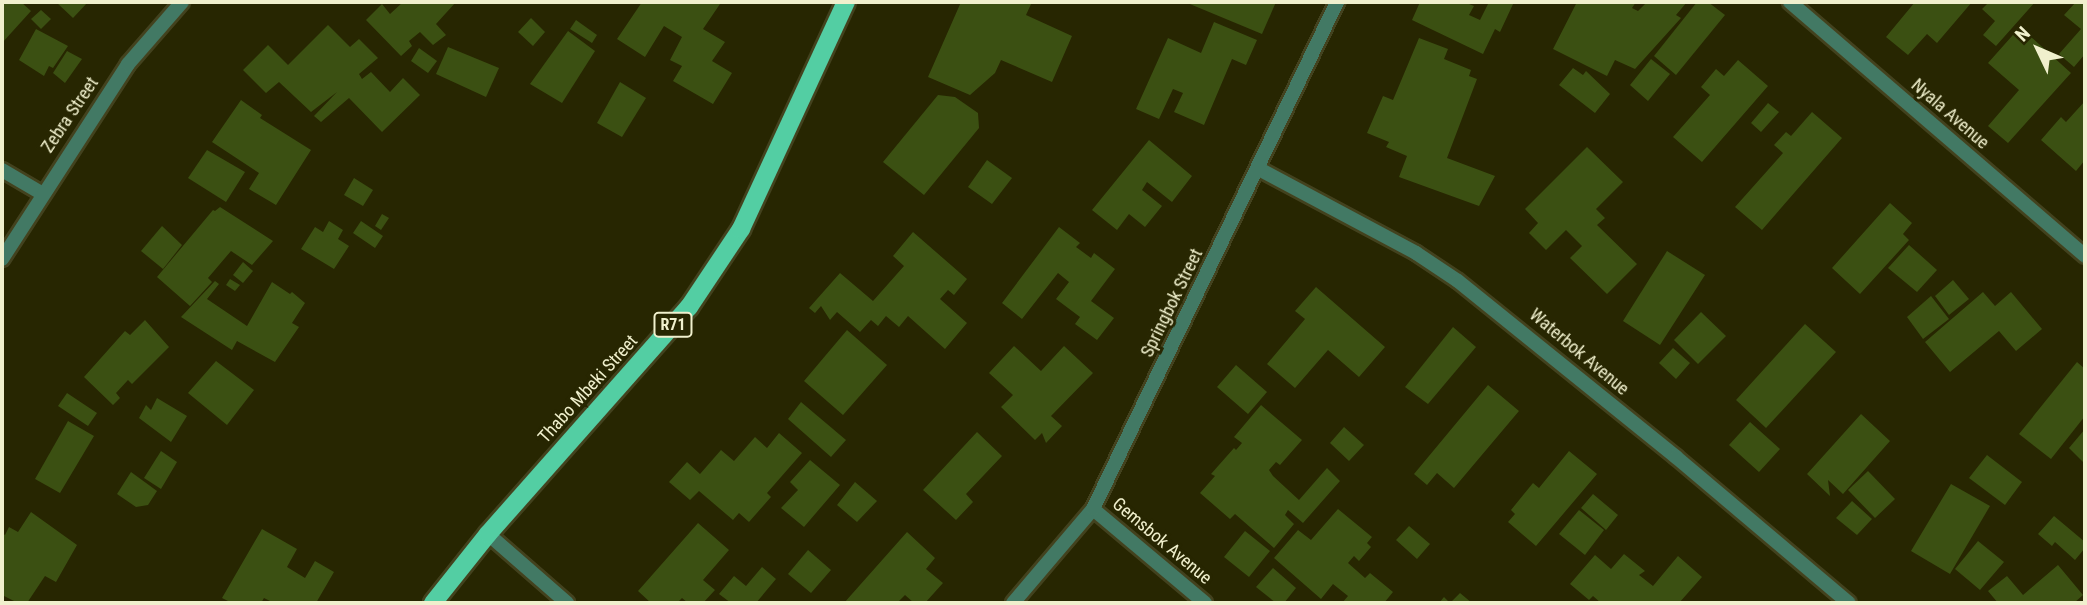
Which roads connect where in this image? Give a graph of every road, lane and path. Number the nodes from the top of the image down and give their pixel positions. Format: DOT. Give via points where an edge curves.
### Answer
graph roads {
  1 [pos="182,2"];
  2 [pos="846,2"];
  3 [pos="1337,2"];
  4 [pos="1790,2"];
  5 [pos="1259,169"];
  6 [pos="2,170"];
  7 [pos="41,193"];
  8 [pos="2085,256"];
  9 [pos="2,259"];
  10 [pos="1093,509"];
  11 [pos="488,534"];
  12 [pos="433,603"];
  13 [pos="567,603"];
  14 [pos="1013,603"];
  15 [pos="1205,603"];
  16 [pos="1849,603"];
  1 -- 7 [label="street, Zebra Street" via="128,64"];
  2 -- 11 [label="main road, Thabo Mbeki Street / R71" via="741,229 689,307"];
  3 -- 5 [label="street, Springbok Street"];
  4 -- 8 [label="street, Nyala Avenue"];
  5 -- 10 [label="street, Springbok Street"];
  5 -- 16 [label="street, Waterbok Avenue" via="1416,253 1458,281"];
  6 -- 7 [label="street"];
  7 -- 9 [label="street, Zebra Street"];
  10 -- 14 [label="street, Springbok Street"];
  10 -- 15 [label="street, Gemsbok Avenue"];
  11 -- 12 [label="main road, Thabo Mbeki Street / R71"];
  11 -- 13 [label="street"];
}
